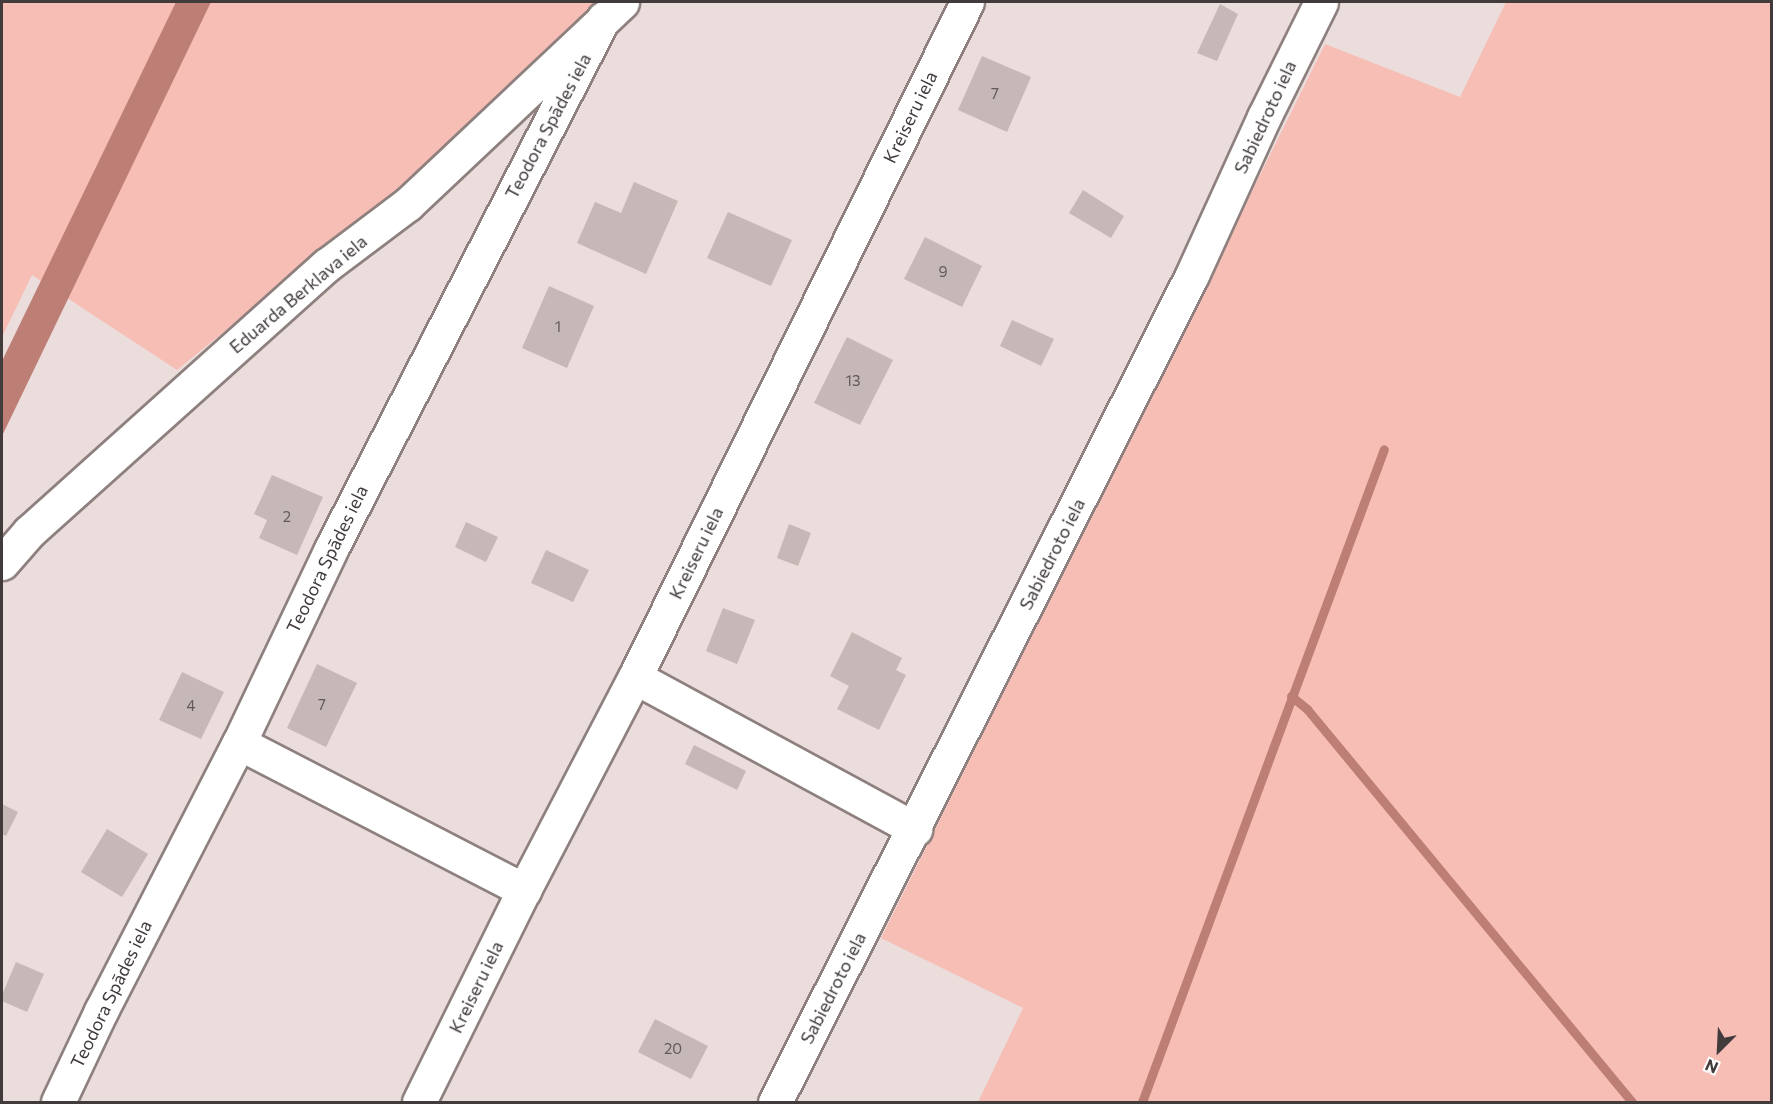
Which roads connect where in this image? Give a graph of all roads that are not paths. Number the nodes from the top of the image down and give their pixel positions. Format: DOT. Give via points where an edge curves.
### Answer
graph roads {
  1 [pos="967,2"];
  2 [pos="1321,2"];
  3 [pos="613,10"];
  4 [pos="2,563"];
  5 [pos="635,677"];
  6 [pos="239,743"];
  7 [pos="915,829"];
  8 [pos="524,890"];
  9 [pos="58,1102"];
  10 [pos="419,1102"];
  11 [pos="775,1102"];
  1 -- 5 [label="street, Kreiseru iela"];
  2 -- 7 [label="street, Sabiedroto iela" via="1192,275"];
  3 -- 4 [label="street, Eduarda Berklava iela" via="408,204 327,265 29,532"];
  3 -- 6 [label="street, Teodora Spādes iela" via="342,528"];
  5 -- 7 [label="street"];
  5 -- 8 [label="street, Kreiseru iela"];
  6 -- 8 [label="street"];
  6 -- 9 [label="street, Teodora Spādes iela"];
  7 -- 11 [label="street, Sabiedroto iela"];
  8 -- 10 [label="street, Kreiseru iela"];
}
